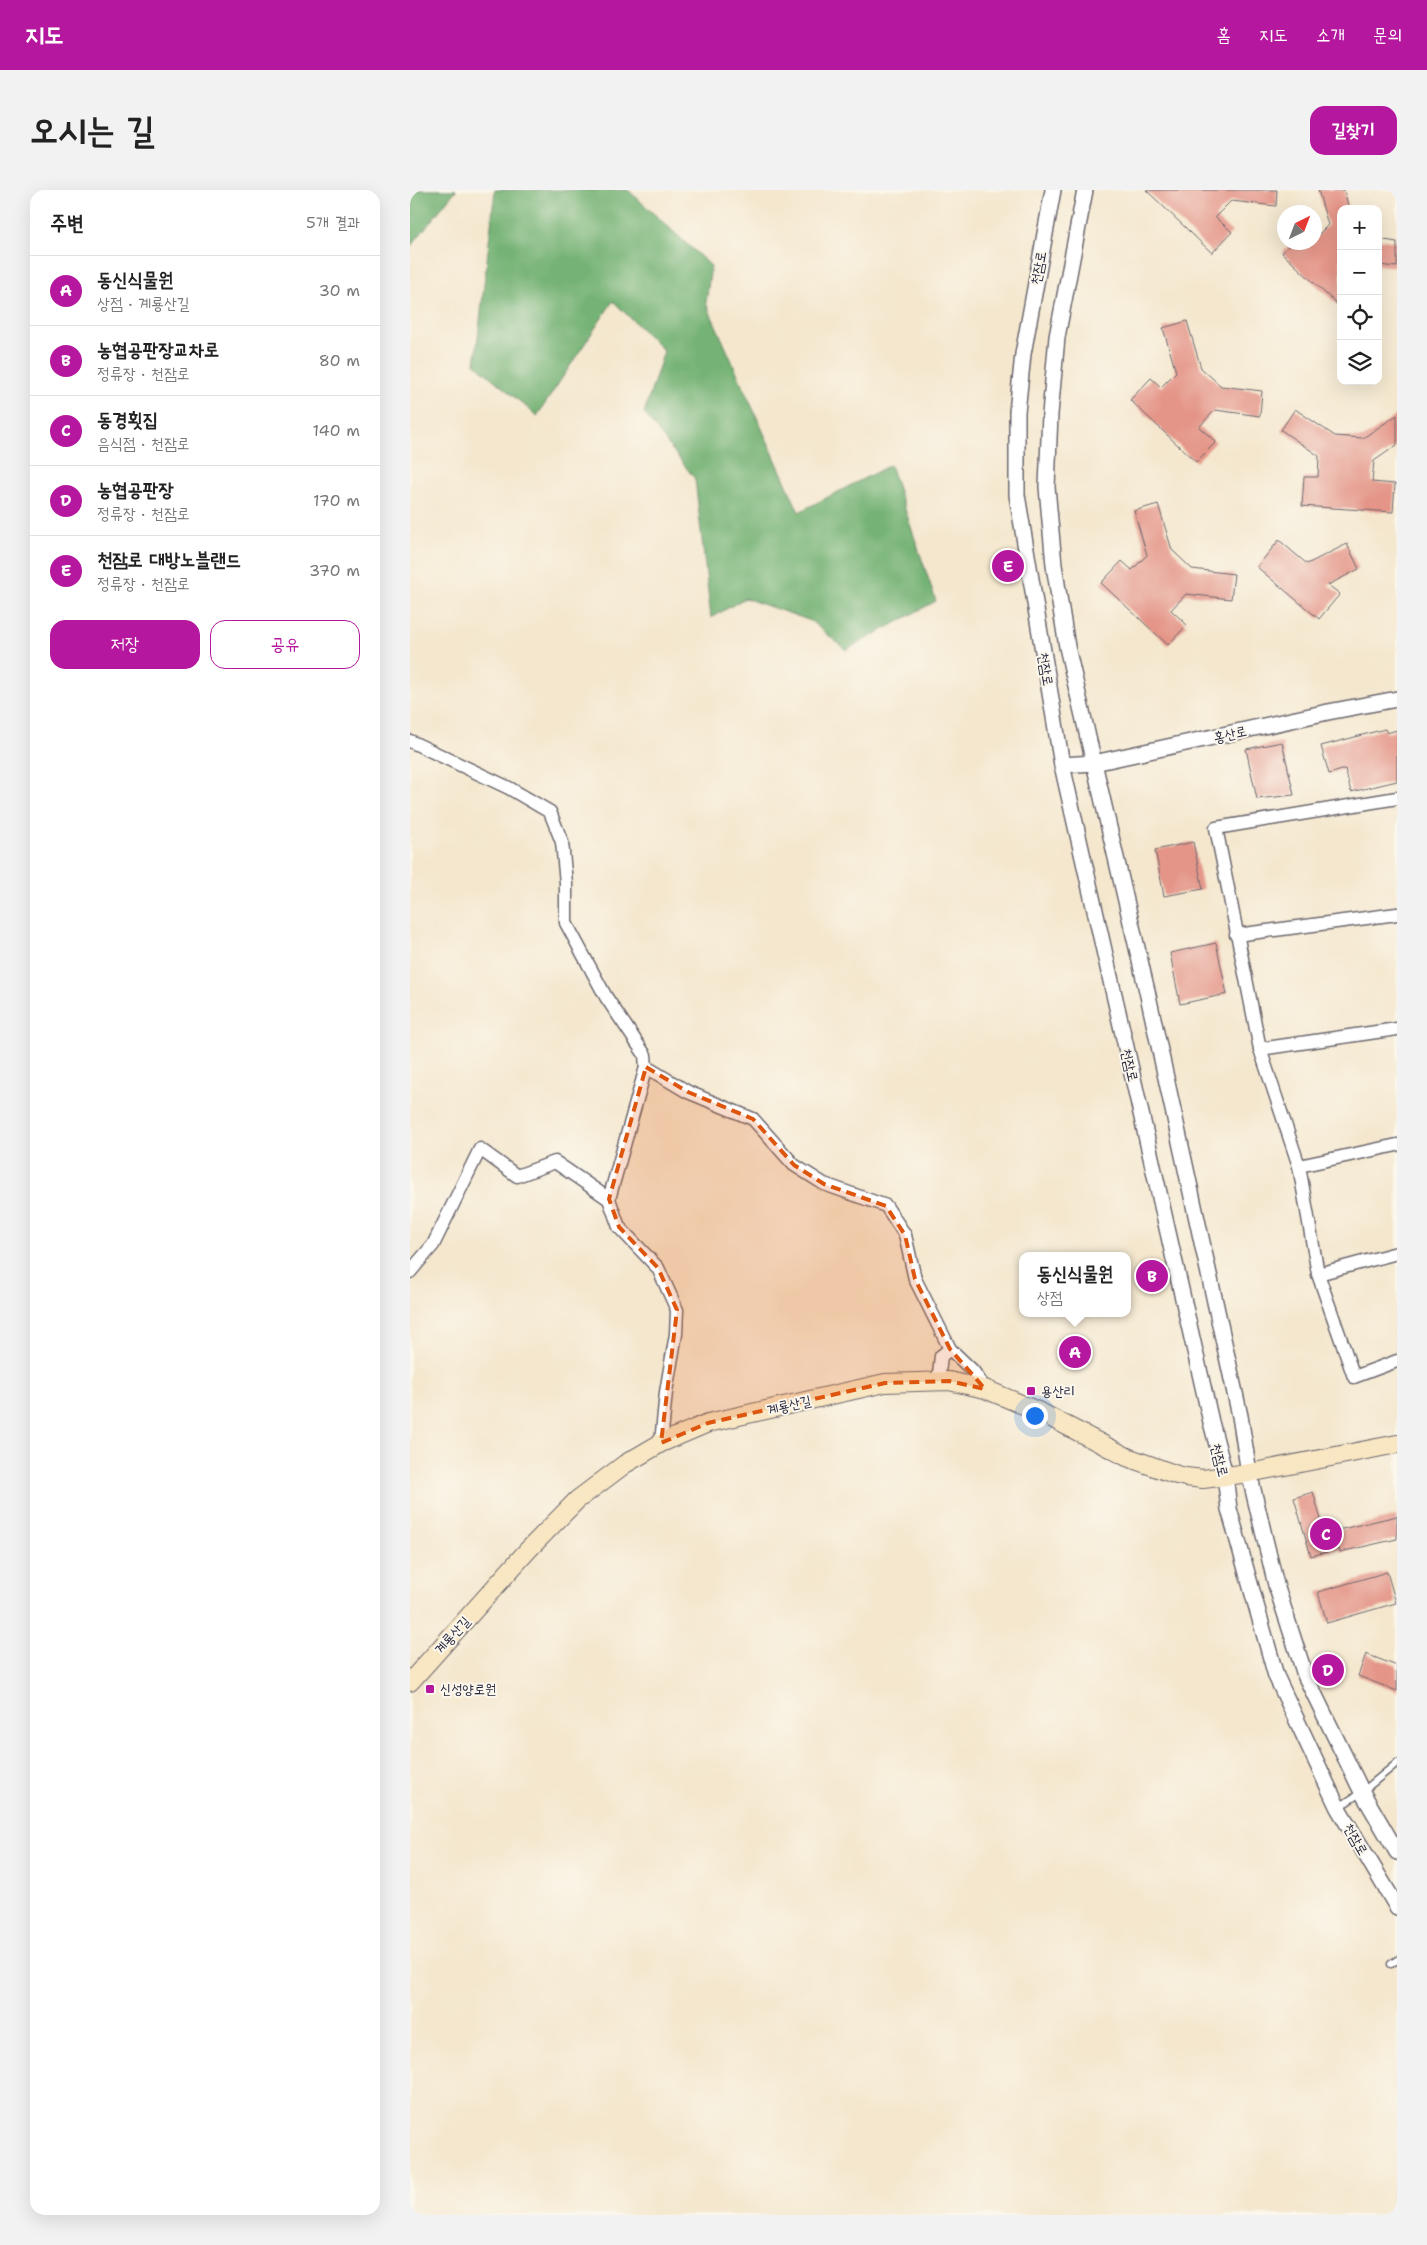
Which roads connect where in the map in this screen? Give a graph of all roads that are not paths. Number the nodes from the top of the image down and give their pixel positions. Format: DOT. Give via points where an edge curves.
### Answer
graph roads {
  1 [pos="1053,190"];
  2 [pos="1085,190"];
  3 [pos="1397,700"];
  4 [pos="410,741"];
  5 [pos="1094,763"];
  6 [pos="1062,766"];
  7 [pos="1397,798"];
  8 [pos="1397,914"];
  9 [pos="1236,935"];
  10 [pos="1397,1029"];
  11 [pos="1260,1049"];
  12 [pos="646,1066"];
  13 [pos="1397,1145"];
  14 [pos="1299,1166"];
  15 [pos="609,1199"];
  16 [pos="1397,1253"];
  17 [pos="410,1272"];
  18 [pos="1318,1274"];
  19 [pos="950,1348"];
  20 [pos="1397,1361"];
  21 [pos="938,1382"];
  22 [pos="985,1389"];
  23 [pos="661,1443"];
  24 [pos="1397,1444"];
  25 [pos="1249,1473"];
  26 [pos="1225,1475"];
  27 [pos="410,1682"];
  28 [pos="1397,1762"];
  29 [pos="1362,1792"];
  30 [pos="1338,1808"];
  31 [pos="1397,1851"];
  32 [pos="1397,1907"];
  1 -- 6 [label="street, 천잠로" via="1023,354 1017,412 1018,495"];
  2 -- 5 [label="street, 천잠로" via="1057,337 1047,487 1054,565 1067,647"];
  3 -- 5 [label="street, 홍산로"];
  4 -- 12 [label="street" via="509,788 550,812 562,842 566,923 606,997 645,1055"];
  5 -- 6 [label="street, 홍산로"];
  5 -- 25 [label="street, 천잠로" via="1220,1323"];
  6 -- 26 [label="street, 천잠로"];
  7 -- 9 [label="street" via="1216,828"];
  8 -- 9 [label="street"];
  9 -- 11 [label="street"];
  10 -- 11 [label="street"];
  11 -- 14 [label="street"];
  12 -- 15 [label="street"];
  12 -- 19 [label="street" via="688,1092 753,1119 794,1165 824,1184 886,1206 905,1235 915,1279"];
  13 -- 14 [label="street"];
  14 -- 18 [label="street"];
  15 -- 17 [label="street" via="555,1162 516,1176 480,1149 433,1245"];
  15 -- 23 [label="street" via="618,1227 658,1268 677,1310"];
  16 -- 18 [label="street"];
  18 -- 20 [label="street" via="1354,1377"];
  19 -- 21 [label="street" via="941,1356"];
  19 -- 22 [label="street" via="973,1371"];
  21 -- 22 [label="main road, 계룡산길" via="949,1381"];
  21 -- 23 [label="main road, 계룡산길" via="885,1383 708,1423"];
  22 -- 26 [label="main road, 계룡산길" via="1040,1412 1127,1457 1177,1475 1203,1479"];
  23 -- 27 [label="main road, 계룡산길" via="625,1464 577,1500"];
  24 -- 25 [label="main road, 천잠로"];
  25 -- 26 [label="main road, 계룡산길"];
  25 -- 29 [label="street, 천잠로" via="1276,1585 1306,1675"];
  26 -- 30 [label="street, 천잠로" via="1229,1509 1276,1676"];
  28 -- 29 [label="lane"];
  29 -- 30 [label="lane"];
  29 -- 31 [label="street, 천잠로"];
  30 -- 32 [label="street, 천잠로"];
}
